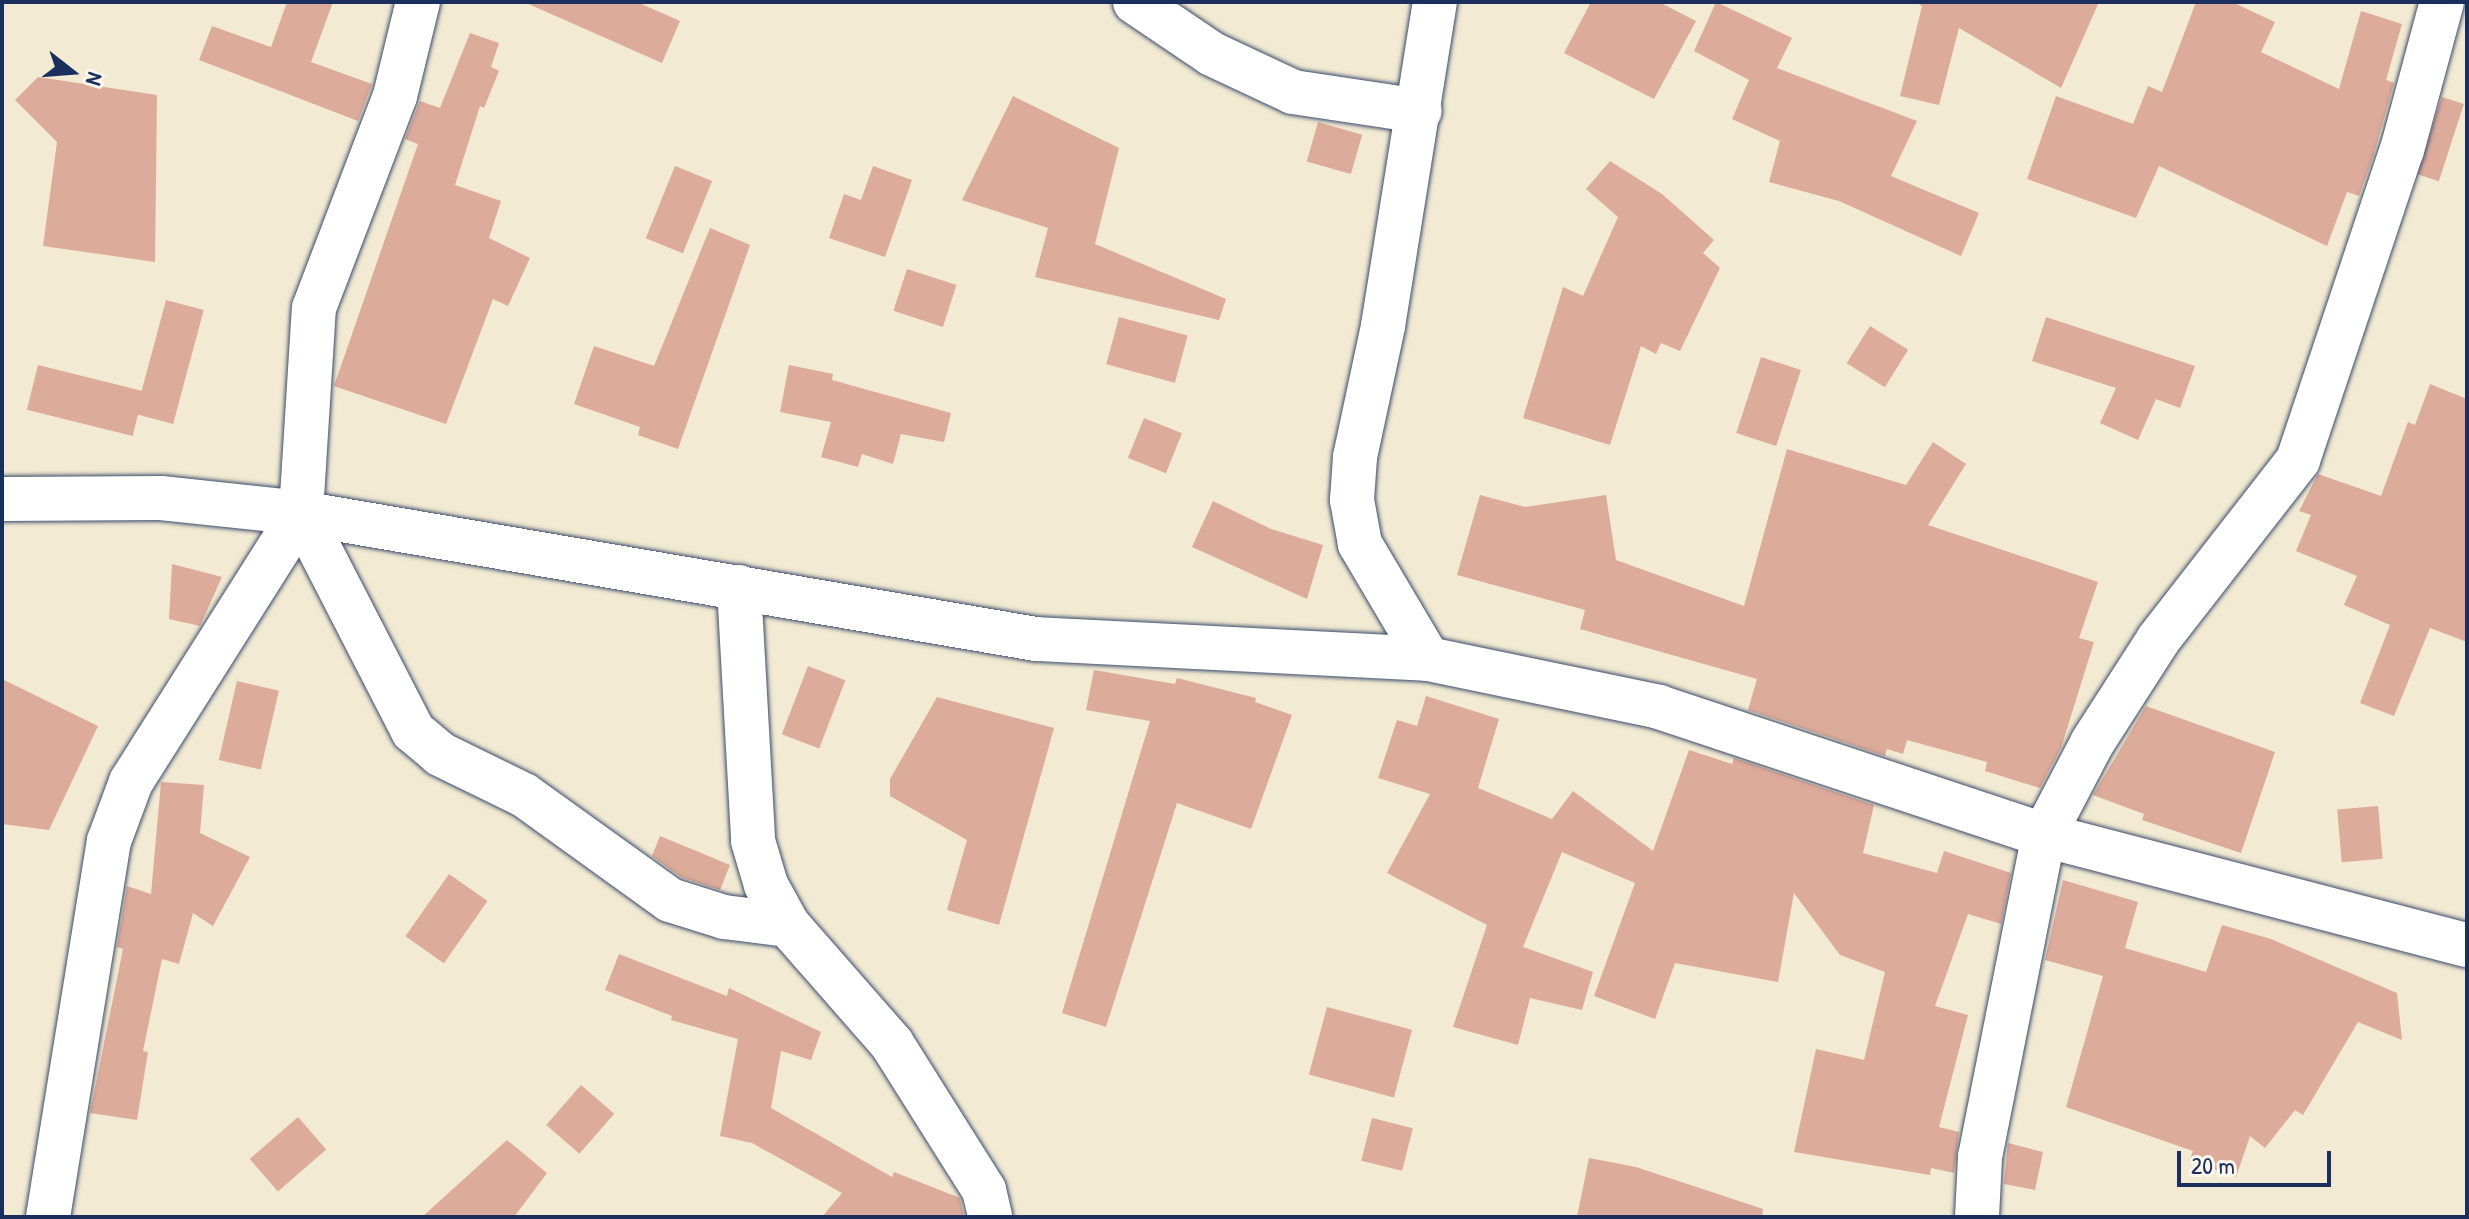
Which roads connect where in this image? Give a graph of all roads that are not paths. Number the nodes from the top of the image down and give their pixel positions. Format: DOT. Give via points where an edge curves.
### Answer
graph roads {
  1 [pos="418,2"];
  2 [pos="1135,2"];
  3 [pos="1435,2"];
  4 [pos="2442,2"];
  5 [pos="1420,111"];
  6 [pos="2,499"];
  7 [pos="301,513"];
  8 [pos="739,587"];
  9 [pos="1428,659"];
  10 [pos="2044,835"];
  11 [pos="788,925"];
  12 [pos="2467,945"];
  13 [pos="48,1217"];
  14 [pos="990,1217"];
  15 [pos="1977,1217"];
  1 -- 7 [label="street" via="395,96 314,308"];
  2 -- 5 [label="street" via="1212,54 1293,92"];
  3 -- 5 [label="street"];
  4 -- 10 [label="street" via="2402,150 2298,460 2158,640 2092,743"];
  5 -- 9 [label="street" via="1355,457 1352,500 1360,544"];
  6 -- 7 [label="street" via="161,498"];
  7 -- 8 [label="street"];
  7 -- 11 [label="street" via="413,731 440,754 524,795 670,900 724,917"];
  7 -- 13 [label="street" via="131,782 109,841"];
  8 -- 9 [label="street" via="1036,639"];
  8 -- 11 [label="street" via="753,841 766,885"];
  9 -- 10 [label="street" via="1659,707"];
  10 -- 12 [label="street"];
  10 -- 15 [label="street" via="1980,1157"];
  11 -- 14 [label="street" via="892,1044 984,1190"];
}
